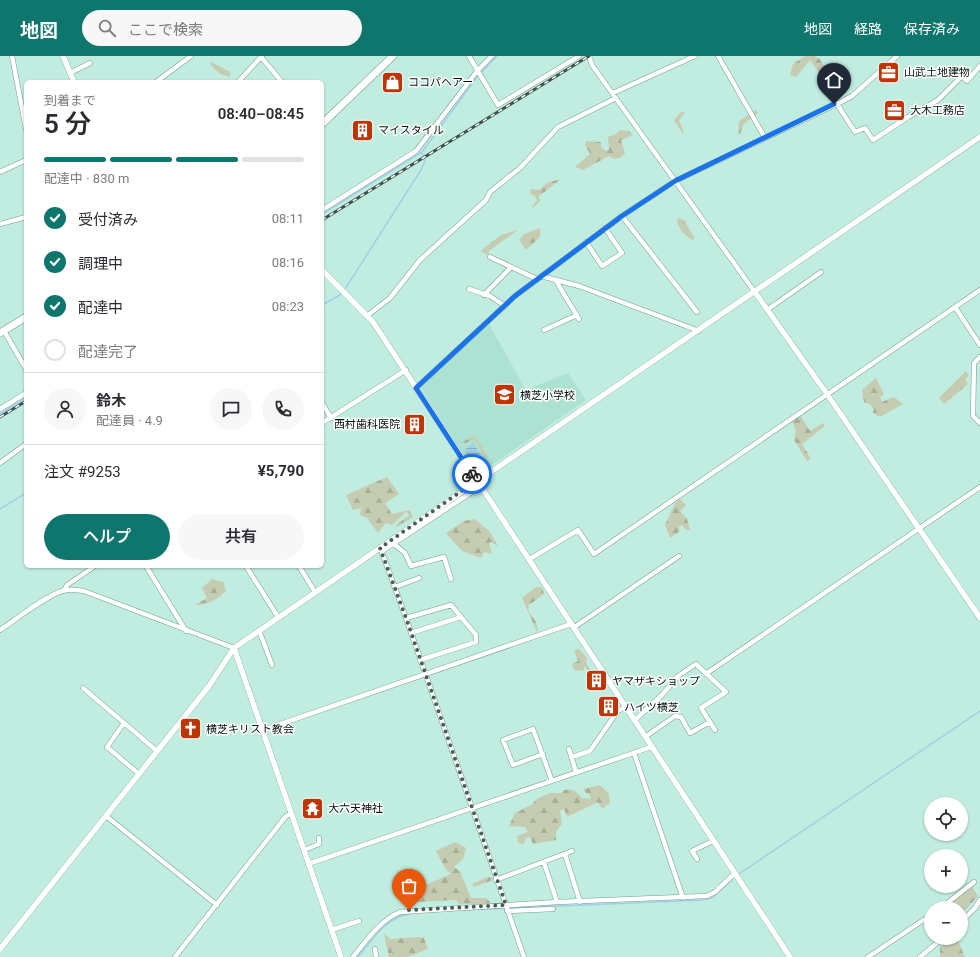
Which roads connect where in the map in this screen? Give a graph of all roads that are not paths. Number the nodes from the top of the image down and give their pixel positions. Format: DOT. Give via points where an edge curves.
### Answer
graph roads {
  1 [pos="12,56"];
  2 [pos="63,56"];
  3 [pos="191,56"];
  4 [pos="393,56"];
  5 [pos="469,56"];
  6 [pos="492,56"];
  7 [pos="579,56"];
  8 [pos="588,56"];
  9 [pos="695,56"];
  10 [pos="718,56"];
  11 [pos="897,56"];
  12 [pos="259,57"];
  13 [pos="90,63"];
  14 [pos="980,66"];
  15 [pos="478,71"];
  16 [pos="70,73"];
  17 [pos="73,80"];
  18 [pos="159,80"];
  19 [pos="240,80"];
  20 [pos="280,80"];
  21 [pos="613,93"];
  22 [pos="616,98"];
  23 [pos="837,104"];
  24 [pos="24,119"];
  25 [pos="324,122"];
  26 [pos="980,137"];
  27 [pos="765,138"];
  28 [pos="24,161"];
  29 [pos="0,172"];
  30 [pos="675,181"];
  31 [pos="324,209"];
  32 [pos="622,216"];
  33 [pos="24,218"];
  34 [pos="0,224"];
  35 [pos="605,228"];
  36 [pos="586,242"];
  37 [pos="490,257"];
  38 [pos="511,267"];
  39 [pos="324,272"];
  40 [pos="821,272"];
  41 [pos="539,277"];
  42 [pos="556,280"];
  43 [pos="469,289"];
  44 [pos="980,290"];
  45 [pos="754,291"];
  46 [pos="484,295"];
  47 [pos="505,306"];
  48 [pos="955,307"];
  49 [pos="767,310"];
  50 [pos="697,312"];
  51 [pos="368,315"];
  52 [pos="24,318"];
  53 [pos="544,330"];
  54 [pos="699,331"];
  55 [pos="2,332"];
  56 [pos="980,345"];
  57 [pos="980,356"];
  58 [pos="24,366"];
  59 [pos="406,370"];
  60 [pos="416,388"];
  61 [pos="24,394"];
  62 [pos="827,394"];
  63 [pos="324,406"];
  64 [pos="0,409"];
  65 [pos="331,418"];
  66 [pos="324,422"];
  67 [pos="980,423"];
  68 [pos="24,445"];
  69 [pos="0,463"];
  70 [pos="476,481"];
  71 [pos="980,487"];
  72 [pos="472,492"];
  73 [pos="919,529"];
  74 [pos="394,544"];
  75 [pos="381,549"];
  76 [pos="679,556"];
  77 [pos="528,560"];
  78 [pos="92,568"];
  79 [pos="147,568"];
  80 [pos="247,568"];
  81 [pos="300,568"];
  82 [pos="419,578"];
  83 [pos="451,579"];
  84 [pos="395,587"];
  85 [pos="64,590"];
  86 [pos="315,592"];
  87 [pos="278,617"];
  88 [pos="461,617"];
  89 [pos="406,618"];
  90 [pos="980,618"];
  91 [pos="572,626"];
  92 [pos="0,630"];
  93 [pos="259,630"];
  94 [pos="186,631"];
  95 [pos="411,633"];
  96 [pos="234,648"];
  97 [pos="420,660"];
  98 [pos="272,665"];
  99 [pos="425,673"];
  100 [pos="707,673"];
  101 [pos="83,688"];
  102 [pos="626,706"];
  103 [pos="635,720"];
  104 [pos="710,722"];
  105 [pos="124,723"];
  106 [pos="263,730"];
  107 [pos="715,730"];
  108 [pos="645,737"];
  109 [pos="651,747"];
  110 [pos="569,749"];
  111 [pos="157,751"];
  112 [pos="634,753"];
  113 [pos="542,754"];
  114 [pos="572,757"];
  115 [pos="576,772"];
  116 [pos="139,774"];
  117 [pos="552,781"];
  118 [pos="472,809"];
  119 [pos="291,814"];
  120 [pos="106,816"];
  121 [pos="319,838"];
  122 [pos="713,841"];
  123 [pos="304,850"];
  124 [pos="572,851"];
  125 [pos="565,854"];
  126 [pos="697,859"];
  127 [pos="544,863"];
  128 [pos="308,864"];
  129 [pos="735,873"];
  130 [pos="496,880"];
  131 [pos="974,882"];
  132 [pos="683,898"];
  133 [pos="980,900"];
  134 [pos="950,901"];
  135 [pos="557,902"];
  136 [pos="580,902"];
  137 [pos="217,905"];
  138 [pos="506,905"];
  139 [pos="553,909"];
  140 [pos="507,911"];
  141 [pos="968,915"];
  142 [pos="924,920"];
  143 [pos="359,921"];
  144 [pos="331,930"];
  145 [pos="935,945"];
  146 [pos="0,949"];
  147 [pos="375,949"];
  148 [pos="175,957"];
  149 [pos="341,957"];
  150 [pos="353,957"];
  151 [pos="376,957"];
  152 [pos="524,957"];
  153 [pos="790,957"];
  154 [pos="868,957"];
  155 [pos="920,957"];
  1 -- 24 [label="street"];
  2 -- 16 [label="street"];
  3 -- 18 [label="street"];
  4 -- 25 [label="highway"];
  5 -- 15 [label="street"];
  6 -- 15 [label="street"];
  7 -- 15 [label="street" via="498,106"];
  8 -- 21 [label="street"];
  9 -- 21 [label="street"];
  10 -- 27 [label="street"];
  11 -- 23 [label="street" via="852,96"];
  12 -- 19 [label="street"];
  12 -- 20 [label="street"];
  13 -- 16 [label="street"];
  14 -- 23 [label="street" via="967,81 962,76 938,100 874,140 865,128 855,132"];
  15 -- 31 [label="street" via="416,151"];
  16 -- 17 [label="street"];
  21 -- 22 [label="street"];
  22 -- 30 [label="street"];
  22 -- 51 [label="street" via="558,128 520,168 490,192 486,200 420,260 390,298"];
  23 -- 27 [label="street"];
  26 -- 45 [label="street"];
  27 -- 30 [label="street"];
  28 -- 29 [label="street"];
  30 -- 32 [label="street"];
  30 -- 45 [label="street"];
  32 -- 35 [label="street"];
  32 -- 50 [label="street"];
  33 -- 34 [label="street"];
  35 -- 36 [label="street"];
  35 -- 36 [label="street" via="622,252 602,266"];
  36 -- 41 [label="street"];
  37 -- 38 [label="street"];
  38 -- 41 [label="street"];
  38 -- 46 [label="street"];
  39 -- 51 [label="street"];
  40 -- 49 [label="street"];
  41 -- 42 [label="street"];
  41 -- 47 [label="street"];
  42 -- 53 [label="street" via="578,317"];
  42 -- 54 [label="street" via="579,286"];
  43 -- 46 [label="street"];
  44 -- 48 [label="street"];
  45 -- 49 [label="street"];
  45 -- 54 [label="street"];
  46 -- 47 [label="street"];
  47 -- 60 [label="street"];
  48 -- 56 [label="street"];
  48 -- 62 [label="street"];
  49 -- 62 [label="street"];
  51 -- 59 [label="street"];
  52 -- 55 [label="highway"];
  54 -- 70 [label="street"];
  55 -- 58 [label="street"];
  57 -- 67 [label="street" via="974,363 973,416"];
  59 -- 60 [label="street"];
  59 -- 65 [label="street"];
  60 -- 70 [label="street"];
  61 -- 64 [label="street"];
  62 -- 73 [label="street"];
  62 -- 77 [label="street" via="594,554 578,530"];
  63 -- 65 [label="street"];
  65 -- 66 [label="street"];
  68 -- 69 [label="street"];
  70 -- 75 [label="street"];
  70 -- 77 [label="street"];
  71 -- 73 [label="street"];
  72 -- 74 [label="street"];
  73 -- 90 [label="street"];
  73 -- 100 [label="street"];
  74 -- 75 [label="street"];
  74 -- 83 [label="street" via="405,553 411,566 444,557"];
  75 -- 84 [label="street"];
  75 -- 86 [label="street"];
  76 -- 91 [label="street"];
  77 -- 91 [label="street"];
  78 -- 85 [label="street" via="67,585"];
  79 -- 94 [label="street"];
  80 -- 87 [label="street"];
  81 -- 86 [label="street"];
  82 -- 84 [label="street"];
  84 -- 89 [label="street"];
  85 -- 92 [label="street" via="49,597"];
  85 -- 94 [label="street" via="84,591"];
  86 -- 87 [label="street"];
  87 -- 93 [label="street"];
  88 -- 89 [label="street" via="451,605"];
  88 -- 95 [label="street"];
  88 -- 97 [label="street" via="476,635 476,642"];
  89 -- 95 [label="street"];
  91 -- 99 [label="street"];
  91 -- 102 [label="street"];
  93 -- 96 [label="street"];
  93 -- 98 [label="street"];
  94 -- 96 [label="street"];
  95 -- 97 [label="street"];
  96 -- 106 [label="street"];
  96 -- 111 [label="street" via="209,686"];
  97 -- 99 [label="street"];
  99 -- 106 [label="street"];
  99 -- 118 [label="street"];
  100 -- 103 [label="street" via="696,664 678,676"];
  100 -- 104 [label="street" via="726,692 701,708"];
  101 -- 105 [label="street"];
  102 -- 103 [label="street"];
  102 -- 114 [label="street" via="617,712 590,751"];
  103 -- 108 [label="street"];
  104 -- 107 [label="street"];
  104 -- 108 [label="street" via="690,733 680,717 675,716"];
  105 -- 111 [label="street"];
  105 -- 116 [label="street" via="107,747"];
  106 -- 119 [label="street"];
  108 -- 109 [label="street"];
  109 -- 112 [label="street"];
  109 -- 122 [label="street"];
  110 -- 114 [label="street"];
  111 -- 116 [label="street"];
  112 -- 115 [label="street"];
  112 -- 132 [label="street"];
  113 -- 113 [label="street" via="533,729 503,740 513,765"];
  113 -- 117 [label="street"];
  114 -- 115 [label="street"];
  115 -- 117 [label="street"];
  116 -- 120 [label="street"];
  117 -- 118 [label="street"];
  118 -- 128 [label="street"];
  118 -- 130 [label="street"];
  119 -- 123 [label="street"];
  119 -- 137 [label="street" via="286,816"];
  120 -- 137 [label="street"];
  120 -- 146 [label="street"];
  121 -- 123 [label="street" via="319,844"];
  122 -- 126 [label="street" via="692,851"];
  122 -- 129 [label="street"];
  123 -- 128 [label="street"];
  124 -- 125 [label="street"];
  125 -- 127 [label="street"];
  125 -- 136 [label="street"];
  127 -- 130 [label="street"];
  127 -- 135 [label="street"];
  128 -- 144 [label="street"];
  129 -- 132 [label="street" via="711,895"];
  129 -- 153 [label="street"];
  130 -- 138 [label="street"];
  131 -- 134 [label="street"];
  132 -- 136 [label="street"];
  133 -- 141 [label="street"];
  135 -- 136 [label="street"];
  135 -- 138 [label="street"];
  137 -- 148 [label="street"];
  138 -- 140 [label="street"];
  138 -- 150 [label="street" via="400,912 378,926"];
  139 -- 140 [label="street"];
  140 -- 152 [label="street"];
  142 -- 154 [label="street"];
  143 -- 144 [label="street"];
  144 -- 149 [label="street"];
  145 -- 155 [label="street"];
  147 -- 151 [label="street"];
}
